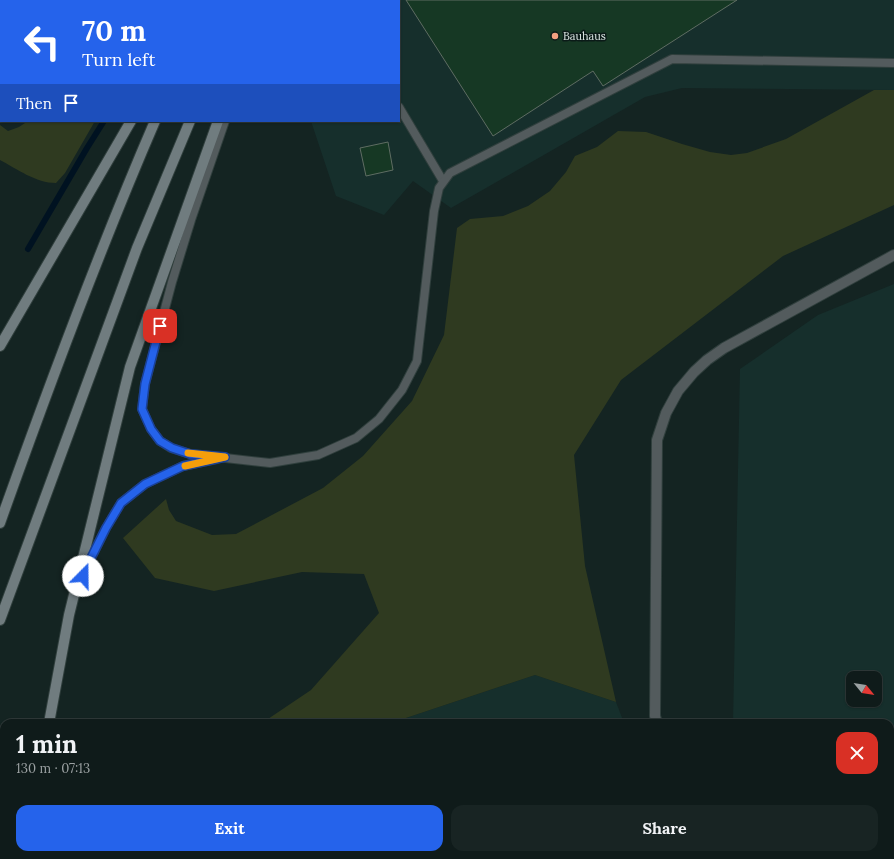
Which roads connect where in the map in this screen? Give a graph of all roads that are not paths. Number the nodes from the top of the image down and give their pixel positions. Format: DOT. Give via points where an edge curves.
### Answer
graph roads {
  1 [pos="894,63"];
  2 [pos="400,109"];
  3 [pos="130,122"];
  4 [pos="155,122"];
  5 [pos="190,122"];
  6 [pos="218,122"];
  7 [pos="225,122"];
  8 [pos="444,181"];
  9 [pos="894,255"];
  10 [pos="0,346"];
  11 [pos="225,457"];
  12 [pos="0,523"];
  13 [pos="69,615"];
  14 [pos="0,620"];
  15 [pos="50,719"];
  16 [pos="656,719"];
  1 -- 8 [label="lane" via="672,59 450,173"];
  2 -- 8 [label="lane"];
  3 -- 10 [label="main road"];
  4 -- 12 [label="main road" via="50,385"];
  5 -- 14 [label="main road" via="137,248"];
  6 -- 13 [label="main road" via="130,367"];
  7 -- 11 [label="lane" via="172,282 145,384 142,409 160,441 172,448 190,454"];
  8 -- 11 [label="lane" via="438,188 434,211 417,361 393,402 379,419 356,438 318,455 270,463"];
  9 -- 16 [label="street" via="724,348 694,372 678,391 666,413 657,440"];
  11 -- 13 [label="lane" via="183,466 145,484 121,503 88,564"];
  13 -- 15 [label="main road"];
}
